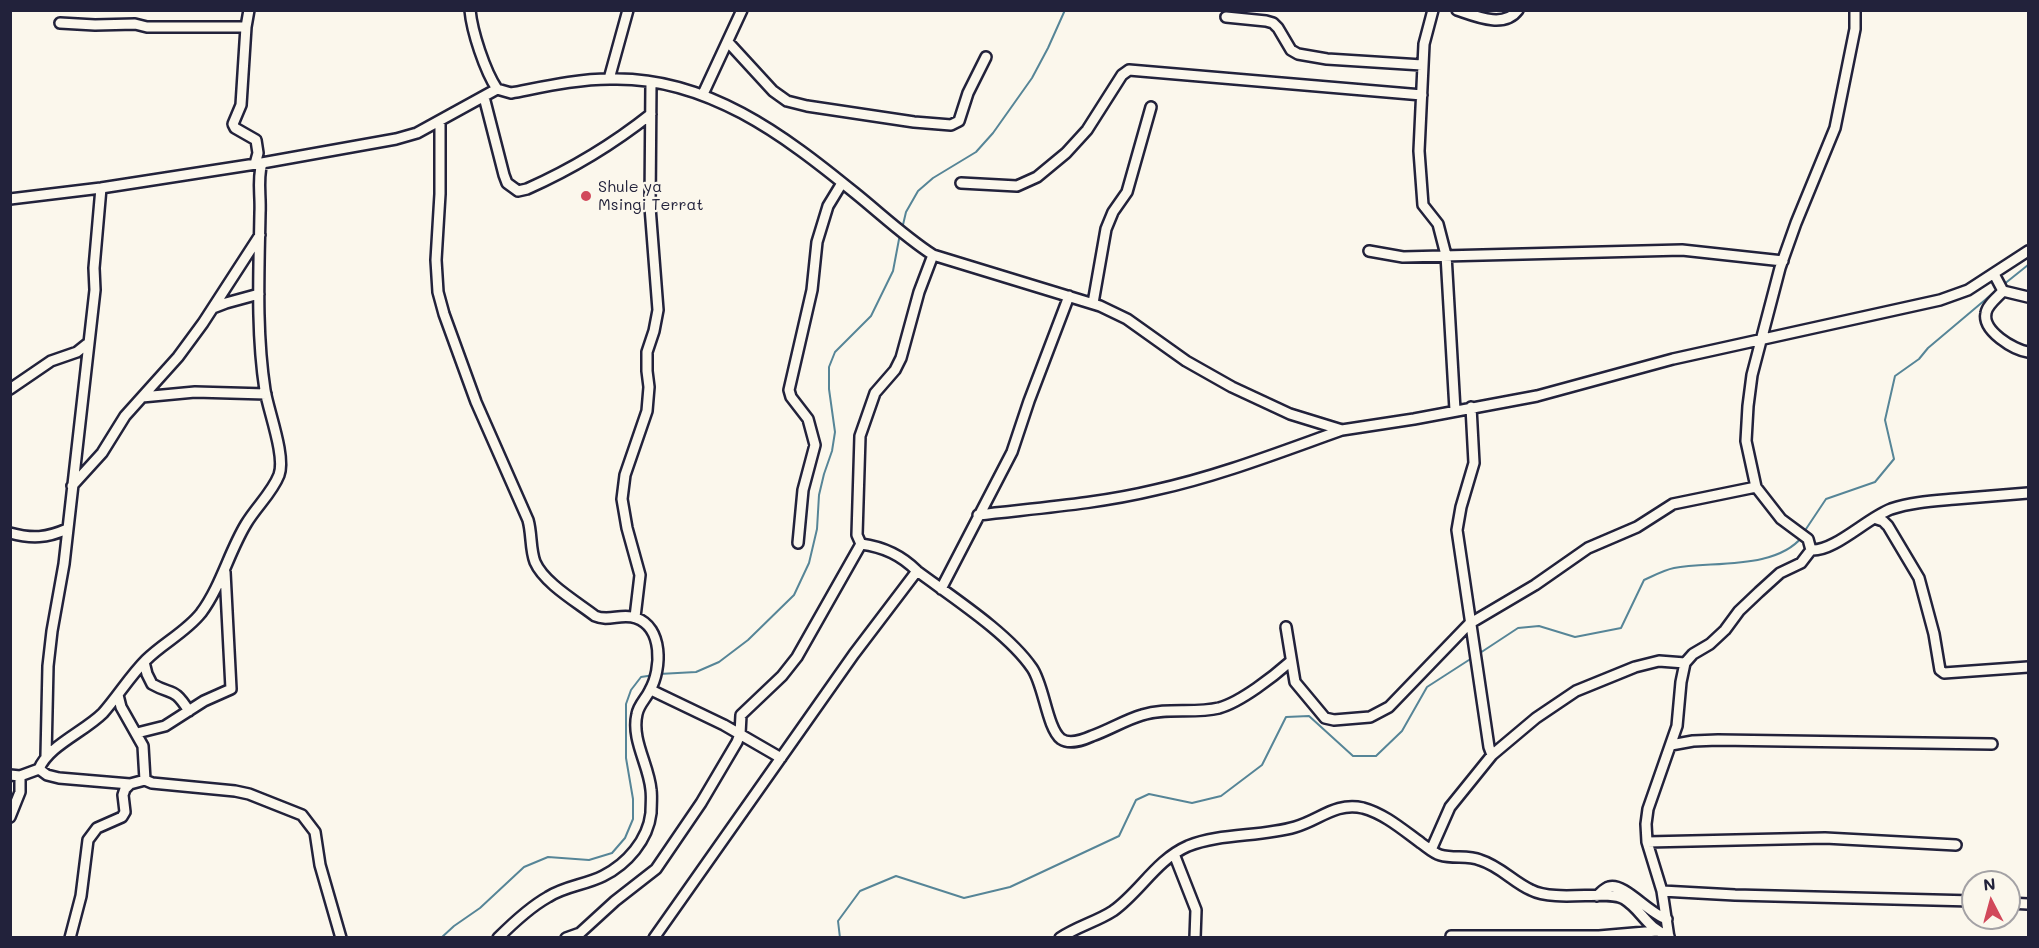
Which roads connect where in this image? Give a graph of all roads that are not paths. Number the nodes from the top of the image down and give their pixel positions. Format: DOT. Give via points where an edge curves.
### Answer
graph roads {
  1 [pos="249,10"];
  2 [pos="470,10"];
  3 [pos="628,10"];
  4 [pos="742,10"];
  5 [pos="1433,10"];
  6 [pos="1457,10"];
  7 [pos="1518,10"];
  8 [pos="1855,10"];
  9 [pos="1226,17"];
  10 [pos="60,23"];
  11 [pos="246,27"];
  12 [pos="728,42"];
  13 [pos="986,57"];
  14 [pos="1422,65"];
  15 [pos="609,79"];
  16 [pos="651,82"];
  17 [pos="497,89"];
  18 [pos="703,94"];
  19 [pos="1422,95"];
  20 [pos="484,97"];
  21 [pos="1151,107"];
  22 [pos="651,114"];
  23 [pos="440,121"];
  24 [pos="258,147"];
  25 [pos="273,162"];
  26 [pos="258,163"];
  27 [pos="843,183"];
  28 [pos="961,183"];
  29 [pos="101,188"];
  30 [pos="10,199"];
  31 [pos="260,235"];
  32 [pos="1369,251"];
  33 [pos="2028,251"];
  34 [pos="933,255"];
  35 [pos="1446,255"];
  36 [pos="1783,261"];
  37 [pos="1994,274"];
  38 [pos="2003,291"];
  39 [pos="260,294"];
  40 [pos="1069,296"];
  41 [pos="2028,297"];
  42 [pos="1093,303"];
  43 [pos="213,308"];
  44 [pos="1761,340"];
  45 [pos="87,344"];
  46 [pos="2028,352"];
  47 [pos="10,389"];
  48 [pos="266,394"];
  49 [pos="142,396"];
  50 [pos="1472,407"];
  51 [pos="1455,410"];
  52 [pos="1317,422"];
  53 [pos="1342,430"];
  54 [pos="1306,443"];
  55 [pos="72,486"];
  56 [pos="1756,487"];
  57 [pos="2028,493"];
  58 [pos="978,515"];
  59 [pos="1874,518"];
  60 [pos="68,530"];
  61 [pos="10,533"];
  62 [pos="798,543"];
  63 [pos="861,544"];
  64 [pos="1811,550"];
  65 [pos="225,568"];
  66 [pos="917,572"];
  67 [pos="941,589"];
  68 [pos="635,617"];
  69 [pos="1469,624"];
  70 [pos="1286,627"];
  71 [pos="1291,661"];
  72 [pos="144,662"];
  73 [pos="1685,663"];
  74 [pos="2028,667"];
  75 [pos="651,690"];
  76 [pos="118,695"];
  77 [pos="189,711"];
  78 [pos="137,733"];
  79 [pos="740,734"];
  80 [pos="1992,744"];
  81 [pos="1671,745"];
  82 [pos="1492,755"];
  83 [pos="46,756"];
  84 [pos="781,758"];
  85 [pos="39,769"];
  86 [pos="15,776"];
  87 [pos="145,780"];
  88 [pos="130,784"];
  89 [pos="10,818"];
  90 [pos="1647,842"];
  91 [pos="1956,845"];
  92 [pos="1431,850"];
  93 [pos="1174,854"];
  94 [pos="1662,891"];
  95 [pos="1597,896"];
  96 [pos="1961,901"];
  97 [pos="1667,920"];
  98 [pos="1657,931"];
  99 [pos="1451,936"];
  100 [pos="1669,937"];
  101 [pos="70,938"];
  102 [pos="341,938"];
  103 [pos="498,938"];
  104 [pos="566,938"];
  105 [pos="654,938"];
  106 [pos="1060,938"];
  107 [pos="1195,938"];
  1 -- 11 [label="street"];
  2 -- 17 [label="street"];
  3 -- 15 [label="street"];
  4 -- 12 [label="street"];
  5 -- 14 [label="street" via="1425,34"];
  6 -- 7 [label="street" via="1494,20 1509,18"];
  8 -- 36 [label="street" via="1855,29 1834,129"];
  9 -- 14 [label="street" via="1273,23 1298,54"];
  10 -- 11 [label="street"];
  11 -- 24 [label="street" via="241,105 233,124 254,138"];
  12 -- 13 [label="street" via="787,101 951,125 959,121"];
  12 -- 18 [label="street"];
  14 -- 19 [label="street"];
  15 -- 16 [label="street"];
  15 -- 17 [label="street" via="511,93"];
  16 -- 18 [label="street"];
  16 -- 22 [label="street"];
  17 -- 20 [label="street"];
  18 -- 27 [label="street" via="752,117"];
  19 -- 28 [label="street" via="1129,70 1087,130 1037,177 1017,186"];
  19 -- 35 [label="street" via="1419,151 1423,205 1438,224"];
  20 -- 22 [label="street" via="504,175 507,183 518,191 581,164"];
  20 -- 23 [label="street"];
  21 -- 42 [label="street" via="1127,192 1106,229"];
  22 -- 68 [label="street" via="650,207 658,310 648,351 647,411 625,475 622,499 639,575"];
  23 -- 25 [label="street" via="396,140"];
  23 -- 68 [label="street" via="438,292 476,402 528,520 536,563 543,576 595,616"];
  24 -- 25 [label="street"];
  24 -- 26 [label="street"];
  25 -- 26 [label="street"];
  26 -- 29 [label="street"];
  26 -- 31 [label="street"];
  27 -- 34 [label="street"];
  27 -- 62 [label="street" via="828,206 817,242 812,290 789,390 808,419 815,445 803,489"];
  29 -- 30 [label="street"];
  29 -- 45 [label="street"];
  31 -- 39 [label="street"];
  31 -- 43 [label="street"];
  32 -- 35 [label="street" via="1403,257"];
  33 -- 37 [label="street"];
  34 -- 40 [label="street"];
  34 -- 63 [label="street" via="901,358 896,370 875,393 860,435 857,535"];
  35 -- 36 [label="street" via="1682,250"];
  35 -- 51 [label="street"];
  36 -- 44 [label="street"];
  37 -- 38 [label="street"];
  37 -- 44 [label="street" via="1968,290 1940,300"];
  38 -- 41 [label="street"];
  38 -- 46 [label="street" via="1987,308 1988,326 2016,350"];
  39 -- 43 [label="street"];
  39 -- 48 [label="street" via="259,328"];
  40 -- 42 [label="street"];
  40 -- 58 [label="street" via="1012,452"];
  42 -- 52 [label="street" via="1127,320 1232,387"];
  43 -- 49 [label="street" via="178,357"];
  44 -- 50 [label="street" via="1557,391"];
  44 -- 56 [label="street" via="1752,375 1746,441"];
  45 -- 47 [label="street" via="51,361"];
  45 -- 55 [label="street"];
  48 -- 49 [label="street" via="195,392"];
  48 -- 65 [label="street" via="280,473 246,524"];
  49 -- 55 [label="street" via="102,453"];
  50 -- 51 [label="street"];
  50 -- 69 [label="street" via="1474,463 1457,530"];
  51 -- 53 [label="street"];
  52 -- 53 [label="street"];
  52 -- 54 [label="street"];
  53 -- 54 [label="street"];
  54 -- 58 [label="street" via="1156,490"];
  55 -- 60 [label="street"];
  56 -- 64 [label="street" via="1781,519 1808,539"];
  56 -- 69 [label="street" via="1674,504 1637,527 1588,548"];
  57 -- 59 [label="street" via="1914,503"];
  58 -- 67 [label="street"];
  59 -- 64 [label="street" via="1837,542 1819,551"];
  59 -- 74 [label="street" via="1888,526 1919,578 1940,670 1944,673"];
  60 -- 61 [label="street" via="37,538"];
  60 -- 83 [label="street" via="51,643"];
  63 -- 66 [label="street" via="880,546 907,561"];
  63 -- 79 [label="street" via="797,657 741,715"];
  64 -- 73 [label="street" via="1801,563 1766,585 1725,630"];
  65 -- 72 [label="street" via="199,615"];
  65 -- 77 [label="street" via="232,687"];
  66 -- 67 [label="street"];
  66 -- 84 [label="street"];
  67 -- 71 [label="street" via="1011,643 1040,682 1055,731 1070,742 1143,714 1219,708 1250,692"];
  68 -- 75 [label="street" via="646,624 657,645"];
  69 -- 71 [label="street" via="1389,707 1370,717 1325,718 1295,682"];
  69 -- 82 [label="street"];
  70 -- 71 [label="street"];
  72 -- 76 [label="street"];
  72 -- 77 [label="street" via="152,684 178,695"];
  73 -- 81 [label="street"];
  73 -- 82 [label="street" via="1659,661 1635,667 1576,691"];
  75 -- 79 [label="street"];
  75 -- 103 [label="street" via="637,715 639,748 651,789 651,814 639,845 617,868 603,876 547,897"];
  76 -- 78 [label="street"];
  76 -- 83 [label="street" via="88,727"];
  77 -- 78 [label="street" via="165,726"];
  78 -- 87 [label="street" via="143,746"];
  79 -- 84 [label="street"];
  79 -- 104 [label="street" via="701,803 656,870 580,933"];
  80 -- 81 [label="street" via="1718,740"];
  81 -- 90 [label="street" via="1648,809"];
  82 -- 92 [label="street" via="1449,807"];
  83 -- 85 [label="street"];
  84 -- 105 [label="street"];
  85 -- 86 [label="street"];
  85 -- 88 [label="street" via="59,778"];
  86 -- 89 [label="street" via="20,792"];
  87 -- 88 [label="street"];
  87 -- 102 [label="street" via="235,791 302,815 315,832 320,865"];
  88 -- 101 [label="street" via="123,795 124,814 97,828 88,840 81,896"];
  90 -- 91 [label="street" via="1825,838"];
  90 -- 94 [label="street"];
  92 -- 93 [label="street" via="1388,819 1349,807 1294,827 1189,846"];
  92 -- 95 [label="street" via="1440,855 1487,862 1540,894"];
  93 -- 106 [label="street" via="1111,912"];
  93 -- 107 [label="street" via="1196,910"];
  94 -- 96 [label="street"];
  94 -- 97 [label="street"];
  95 -- 97 [label="street" via="1616,886"];
  95 -- 98 [label="street" via="1624,898"];
  97 -- 100 [label="street"];
  98 -- 99 [label="street" via="1599,936"];
  98 -- 100 [label="street"];
}
